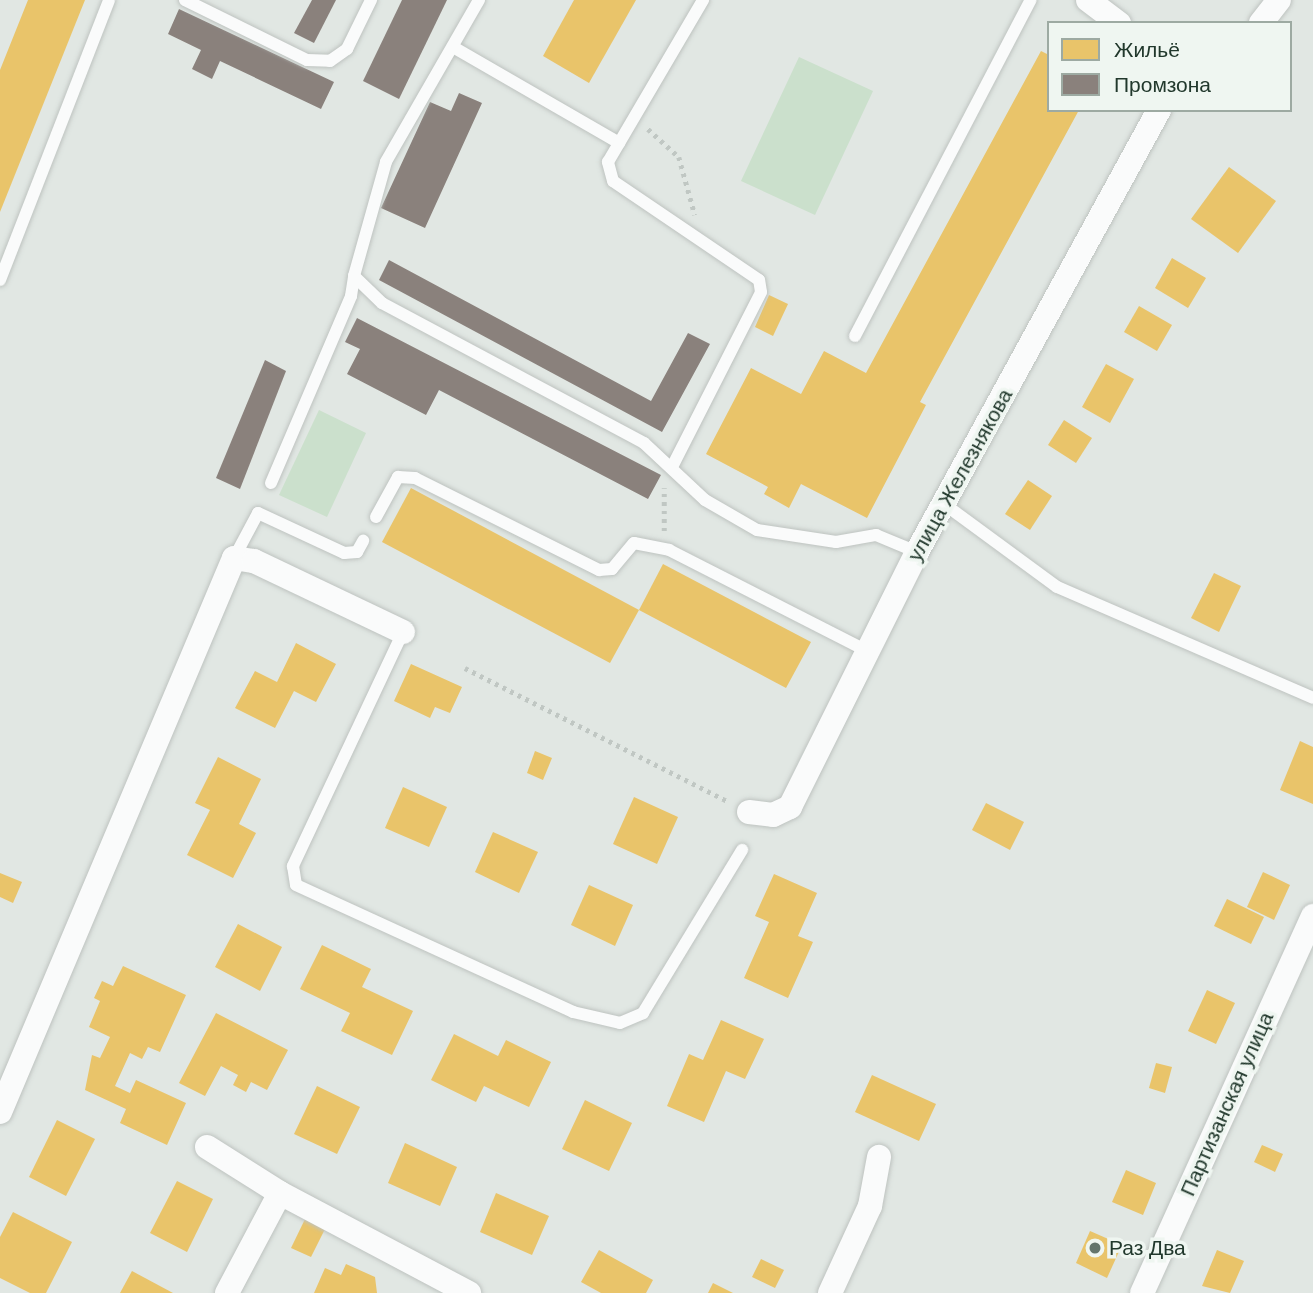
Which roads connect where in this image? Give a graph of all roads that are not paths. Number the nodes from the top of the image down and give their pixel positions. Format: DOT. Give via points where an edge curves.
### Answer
graph roads {
  1 [pos="109,0"];
  2 [pos="185,0"];
  3 [pos="371,0"];
  4 [pos="479,0"];
  5 [pos="703,0"];
  6 [pos="1031,0"];
  7 [pos="1088,0"];
  8 [pos="1279,0"];
  9 [pos="1116,21"];
  10 [pos="1263,21"];
  11 [pos="453,47"];
  12 [pos="1159,112"];
  13 [pos="619,143"];
  14 [pos="354,276"];
  15 [pos="0,280"];
  16 [pos="855,336"];
  17 [pos="672,467"];
  18 [pos="271,483"];
  19 [pos="944,504"];
  20 [pos="376,517"];
  21 [pos="363,541"];
  22 [pos="916,552"];
  23 [pos="234,558"];
  24 [pos="403,632"];
  25 [pos="866,650"];
  26 [pos="1313,698"];
  27 [pos="749,812"];
  28 [pos="742,850"];
  29 [pos="1313,916"];
  30 [pos="0,1112"];
  31 [pos="207,1147"];
  32 [pos="879,1157"];
  33 [pos="280,1193"];
  34 [pos="227,1293"];
  35 [pos="469,1293"];
  36 [pos="831,1293"];
  37 [pos="1142,1293"];
  1 -- 15 [label="lane"];
  2 -- 3 [label="lane" via="307,60 330,61 347,49"];
  4 -- 11 [label="lane"];
  5 -- 13 [label="lane"];
  6 -- 16 [label="lane"];
  7 -- 9 [label="street"];
  8 -- 10 [label="street"];
  11 -- 13 [label="lane"];
  11 -- 14 [label="lane" via="438,62 386,162"];
  12 -- 19 [label="street, улица Железнякова"];
  13 -- 17 [label="lane" via="608,162 613,181 760,280 761,292"];
  14 -- 17 [label="lane" via="382,303 644,443"];
  14 -- 18 [label="lane" via="351,296"];
  17 -- 22 [label="lane" via="705,500 757,530 836,542 876,535"];
  19 -- 22 [label="street, улица Железнякова"];
  19 -- 26 [label="lane" via="1057,586"];
  20 -- 25 [label="lane" via="393,483 404,475 599,570 612,569 634,543 654,544"];
  21 -- 23 [label="lane" via="358,552 344,553 258,513"];
  22 -- 25 [label="street, улица Железнякова"];
  23 -- 24 [label="street" via="254,561"];
  23 -- 30 [label="street"];
  24 -- 28 [label="lane" via="293,866 296,885 573,1012 620,1023 643,1013"];
  25 -- 27 [label="street, улица Железнякова" via="790,807 773,815"];
  29 -- 37 [label="street, Партизанская улица"];
  31 -- 33 [label="street"];
  32 -- 36 [label="street" via="870,1206"];
  33 -- 34 [label="street"];
  33 -- 35 [label="street"];
}
